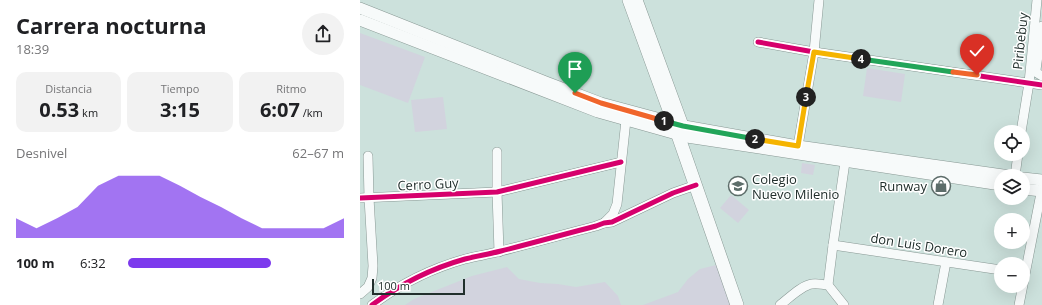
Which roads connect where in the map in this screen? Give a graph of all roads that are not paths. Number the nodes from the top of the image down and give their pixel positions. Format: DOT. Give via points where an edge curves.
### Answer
graph roads {
  1 [pos="628,0"];
  2 [pos="637,0"];
  3 [pos="819,0"];
  4 [pos="1037,0"];
  5 [pos="360,8"];
  6 [pos="360,20"];
  7 [pos="1042,26"];
  8 [pos="758,42"];
  9 [pos="814,52"];
  10 [pos="1042,76"];
  11 [pos="1029,83"];
  12 [pos="1042,85"];
  13 [pos="544,86"];
  14 [pos="664,97"];
  15 [pos="626,115"];
  16 [pos="653,117"];
  17 [pos="1022,125"];
  18 [pos="681,130"];
  19 [pos="798,146"];
  20 [pos="497,152"];
  21 [pos="783,152"];
  22 [pos="368,156"];
  23 [pos="621,162"];
  24 [pos="845,162"];
  25 [pos="994,174"];
  26 [pos="1030,179"];
  27 [pos="1042,180"];
  28 [pos="994,184"];
  29 [pos="696,185"];
  30 [pos="1042,188"];
  31 [pos="1030,190"];
  32 [pos="1042,191"];
  33 [pos="497,192"];
  34 [pos="364,198"];
  35 [pos="604,223"];
  36 [pos="833,245"];
  37 [pos="499,252"];
  38 [pos="1028,257"];
  39 [pos="946,262"];
  40 [pos="994,269"];
  41 [pos="828,286"];
  42 [pos="364,287"];
  43 [pos="1022,293"];
  44 [pos="360,294"];
  45 [pos="376,302"];
  46 [pos="737,305"];
  47 [pos="746,305"];
  48 [pos="780,305"];
  49 [pos="844,305"];
  50 [pos="938,305"];
  51 [pos="1020,305"];
  1 -- 14 [label="main road"];
  2 -- 18 [label="main road"];
  3 -- 9 [label="street"];
  4 -- 11 [label="street, Piribebuy"];
  5 -- 13 [label="main road"];
  6 -- 13 [label="main road"];
  7 -- 10 [label="street" via="1036,70"];
  8 -- 9 [label="street"];
  9 -- 11 [label="street"];
  9 -- 19 [label="street"];
  11 -- 12 [label="street"];
  11 -- 17 [label="street, Piribebuy"];
  13 -- 15 [label="main road" via="598,112"];
  14 -- 16 [label="main road" via="662,111"];
  14 -- 18 [label="main road"];
  15 -- 16 [label="main road"];
  15 -- 18 [label="main road"];
  15 -- 23 [label="street"];
  16 -- 18 [label="main road"];
  18 -- 19 [label="main road"];
  18 -- 21 [label="main road"];
  18 -- 29 [label="highway"];
  18 -- 47 [label="highway"];
  19 -- 21 [label="street"];
  19 -- 25 [label="main road"];
  20 -- 33 [label="street"];
  21 -- 24 [label="main road"];
  22 -- 34 [label="street"];
  23 -- 33 [label="street, Cerro Guy"];
  23 -- 35 [label="street" via="617,204 614,214"];
  24 -- 28 [label="main road"];
  24 -- 36 [label="street"];
  26 -- 27 [label="main road"];
  29 -- 35 [label="street" via="672,193 612,222"];
  29 -- 46 [label="highway"];
  30 -- 32 [label="street"];
  31 -- 32 [label="main road"];
  32 -- 38 [label="street"];
  33 -- 34 [label="street, Cerro Guy"];
  33 -- 37 [label="street"];
  34 -- 42 [label="street" via="373,266 372,278"];
  35 -- 37 [label="street"];
  36 -- 39 [label="street, don Luis Dorero"];
  36 -- 41 [label="street"];
  37 -- 45 [label="street" via="437,268"];
  39 -- 40 [label="street, don Luis Dorero"];
  39 -- 50 [label="street"];
  41 -- 48 [label="street" via="811,284"];
  41 -- 49 [label="street"];
  42 -- 44 [label="street"];
  42 -- 45 [label="street"];
  43 -- 51 [label="street"];
}
